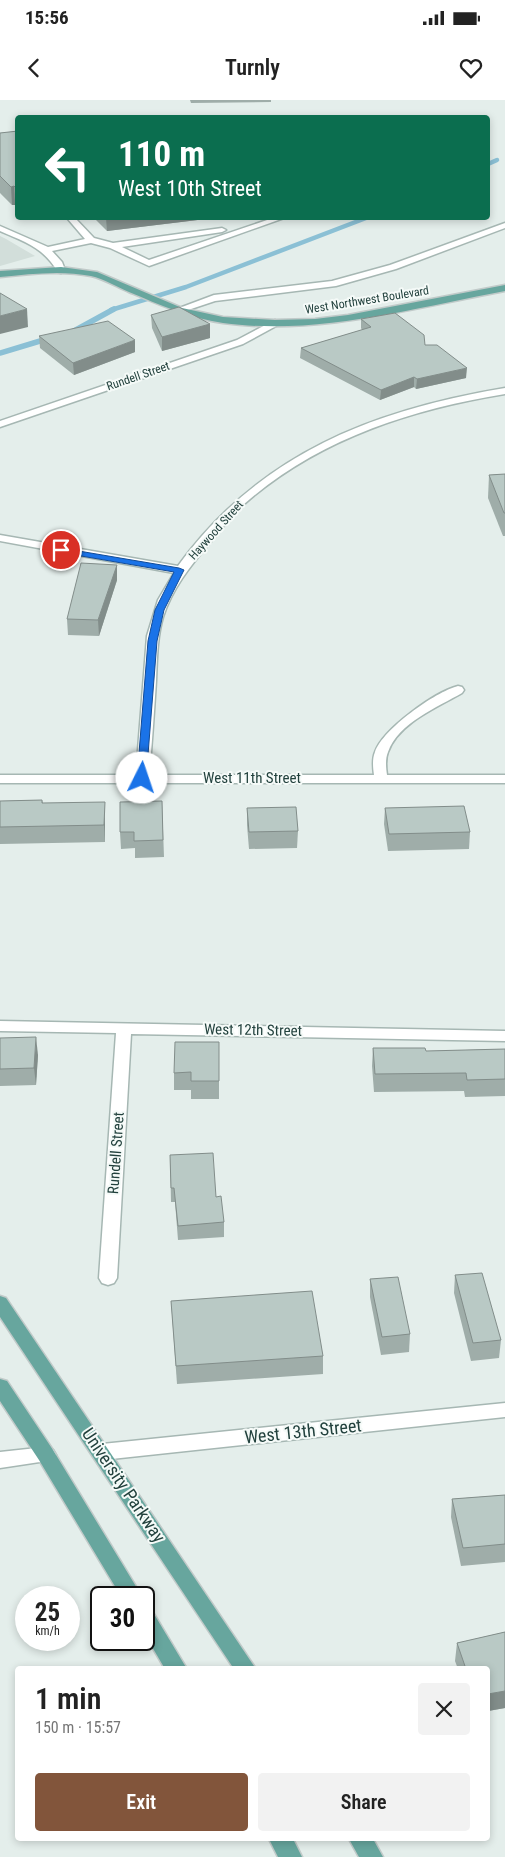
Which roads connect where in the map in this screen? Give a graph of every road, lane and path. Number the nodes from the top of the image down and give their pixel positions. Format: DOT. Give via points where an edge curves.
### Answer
graph roads {
  1 [pos="73,220"];
  2 [pos="274,220"];
  3 [pos="258,225"];
  4 [pos="505,225"];
  5 [pos="0,228"];
  6 [pos="91,240"];
  7 [pos="113,246"];
  8 [pos="47,250"];
  9 [pos="61,270"];
  10 [pos="0,274"];
  11 [pos="505,288"];
  12 [pos="179,310"];
  13 [pos="275,323"];
  14 [pos="505,391"];
  15 [pos="0,424"];
  16 [pos="0,538"];
  17 [pos="179,570"];
  18 [pos="458,690"];
  19 [pos="142,778"];
  20 [pos="381,778"];
  21 [pos="0,779"];
  22 [pos="505,779"];
  23 [pos="0,1026"];
  24 [pos="124,1027"];
  25 [pos="505,1036"];
  26 [pos="108,1278"];
  27 [pos="0,1302"];
  28 [pos="0,1386"];
  29 [pos="505,1410"];
  30 [pos="102,1452"];
  31 [pos="46,1455"];
  32 [pos="0,1460"];
  33 [pos="126,1586"];
  34 [pos="155,1633"];
  35 [pos="175,1666"];
  36 [pos="244,1666"];
  37 [pos="281,1841"];
  38 [pos="361,1841"];
  39 [pos="291,1857"];
  40 [pos="372,1857"];
  1 -- 6 [label="street"];
  2 -- 3 [label="street"];
  3 -- 7 [label="street"];
  3 -- 7 [label="street" via="149,263"];
  4 -- 12 [label="street" via="393,268 334,284 214,298"];
  5 -- 8 [label="street"];
  6 -- 7 [label="street"];
  6 -- 8 [label="street"];
  8 -- 9 [label="street" via="59,261"];
  9 -- 10 [label="main road, West Northwest Boulevard"];
  9 -- 12 [label="main road, West Northwest Boulevard" via="94,274"];
  11 -- 13 [label="main road, West Northwest Boulevard" via="348,318"];
  12 -- 13 [label="main road, West Northwest Boulevard" via="224,320"];
  13 -- 15 [label="street, Rundell Street" via="240,342"];
  14 -- 17 [label="street, Haywood Street" via="442,402 402,414 306,456 247,496"];
  16 -- 17 [label="street"];
  17 -- 19 [label="street, Haywood Street" via="160,610 152,641"];
  18 -- 20 [label="street" via="388,736 381,753"];
  19 -- 20 [label="street, West 11th Street"];
  19 -- 21 [label="street, West 11th Street"];
  20 -- 22 [label="street, West 11th Street"];
  23 -- 24 [label="street, West 12th Street"];
  24 -- 25 [label="street, West 12th Street"];
  24 -- 26 [label="street, Rundell Street"];
  27 -- 30 [label="main road, University Parkway"];
  28 -- 31 [label="main road"];
  29 -- 30 [label="street, West 13th Street"];
  30 -- 36 [label="main road, University Parkway"];
  31 -- 32 [label="street"];
  31 -- 33 [label="main road"];
  34 -- 35 [label="main road"];
  37 -- 39 [label="main road"];
  38 -- 40 [label="main road"];
}
